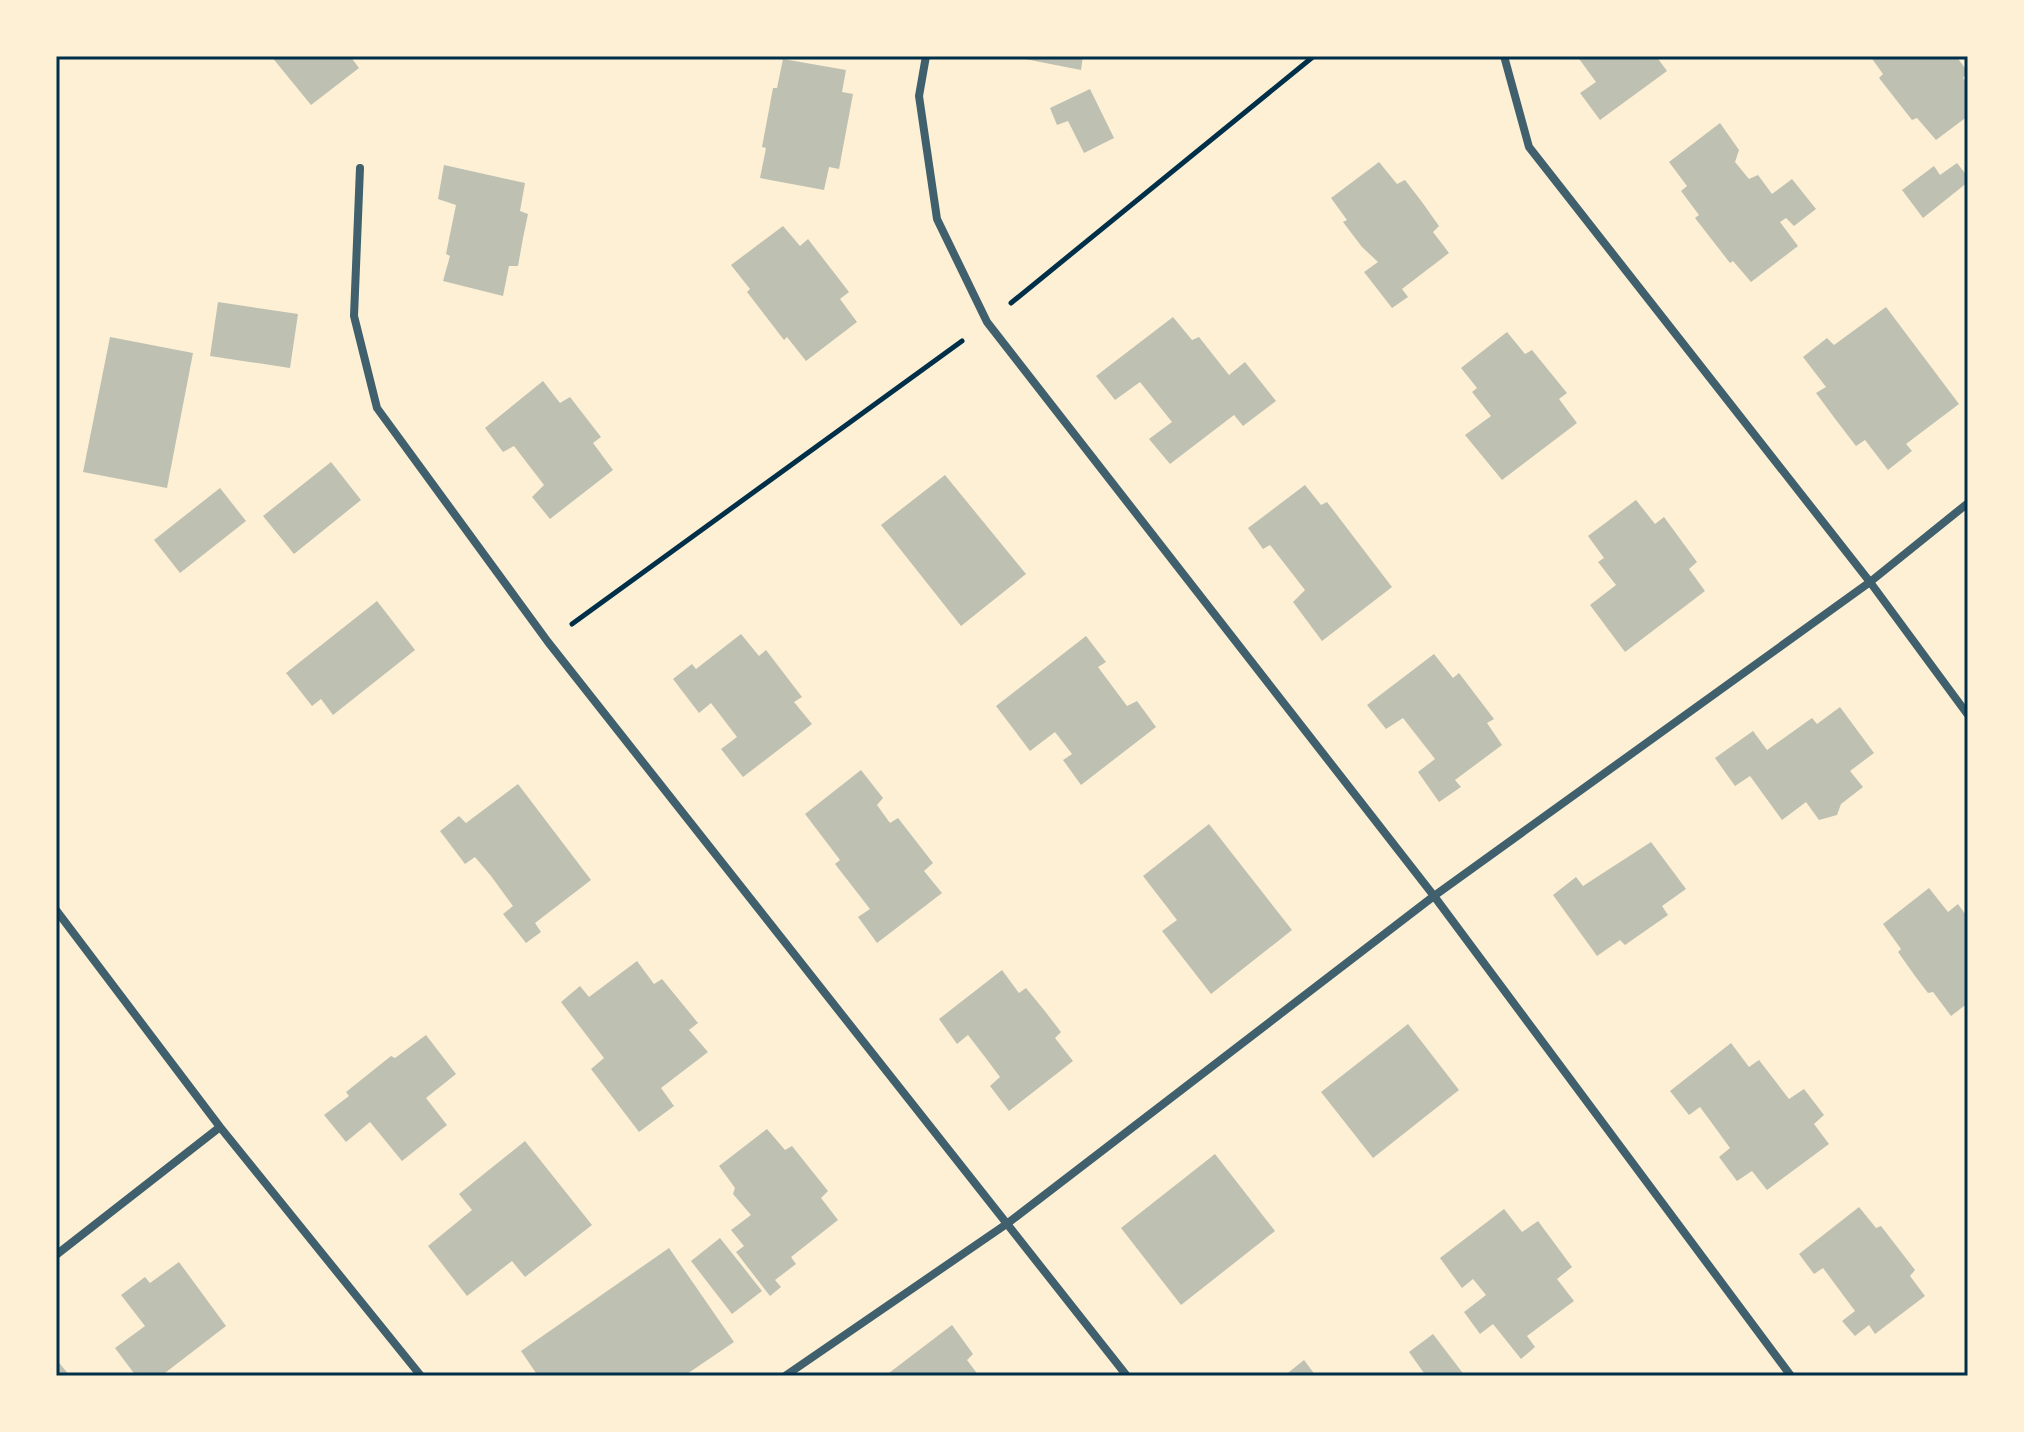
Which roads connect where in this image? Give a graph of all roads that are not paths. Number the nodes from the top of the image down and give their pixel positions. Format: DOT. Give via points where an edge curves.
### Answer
graph roads {
  1 [pos="926,56"];
  2 [pos="1504,56"];
  3 [pos="360,168"];
  4 [pos="1968,503"];
  5 [pos="1870,582"];
  6 [pos="1968,715"];
  7 [pos="1434,896"];
  8 [pos="56,910"];
  9 [pos="220,1127"];
  10 [pos="1008,1223"];
  11 [pos="56,1255"];
  12 [pos="421,1376"];
  13 [pos="785,1376"];
  14 [pos="1127,1376"];
  15 [pos="1791,1376"];
  1 -- 7 [label="street" via="919,96 937,219 987,322"];
  2 -- 5 [label="street" via="1529,147"];
  3 -- 10 [label="street" via="354,316 377,408 548,642"];
  4 -- 5 [label="street"];
  5 -- 6 [label="street"];
  5 -- 7 [label="street"];
  7 -- 10 [label="street"];
  7 -- 15 [label="street"];
  8 -- 9 [label="street"];
  9 -- 11 [label="street"];
  9 -- 12 [label="street"];
  10 -- 13 [label="street"];
  10 -- 14 [label="street"];
}
